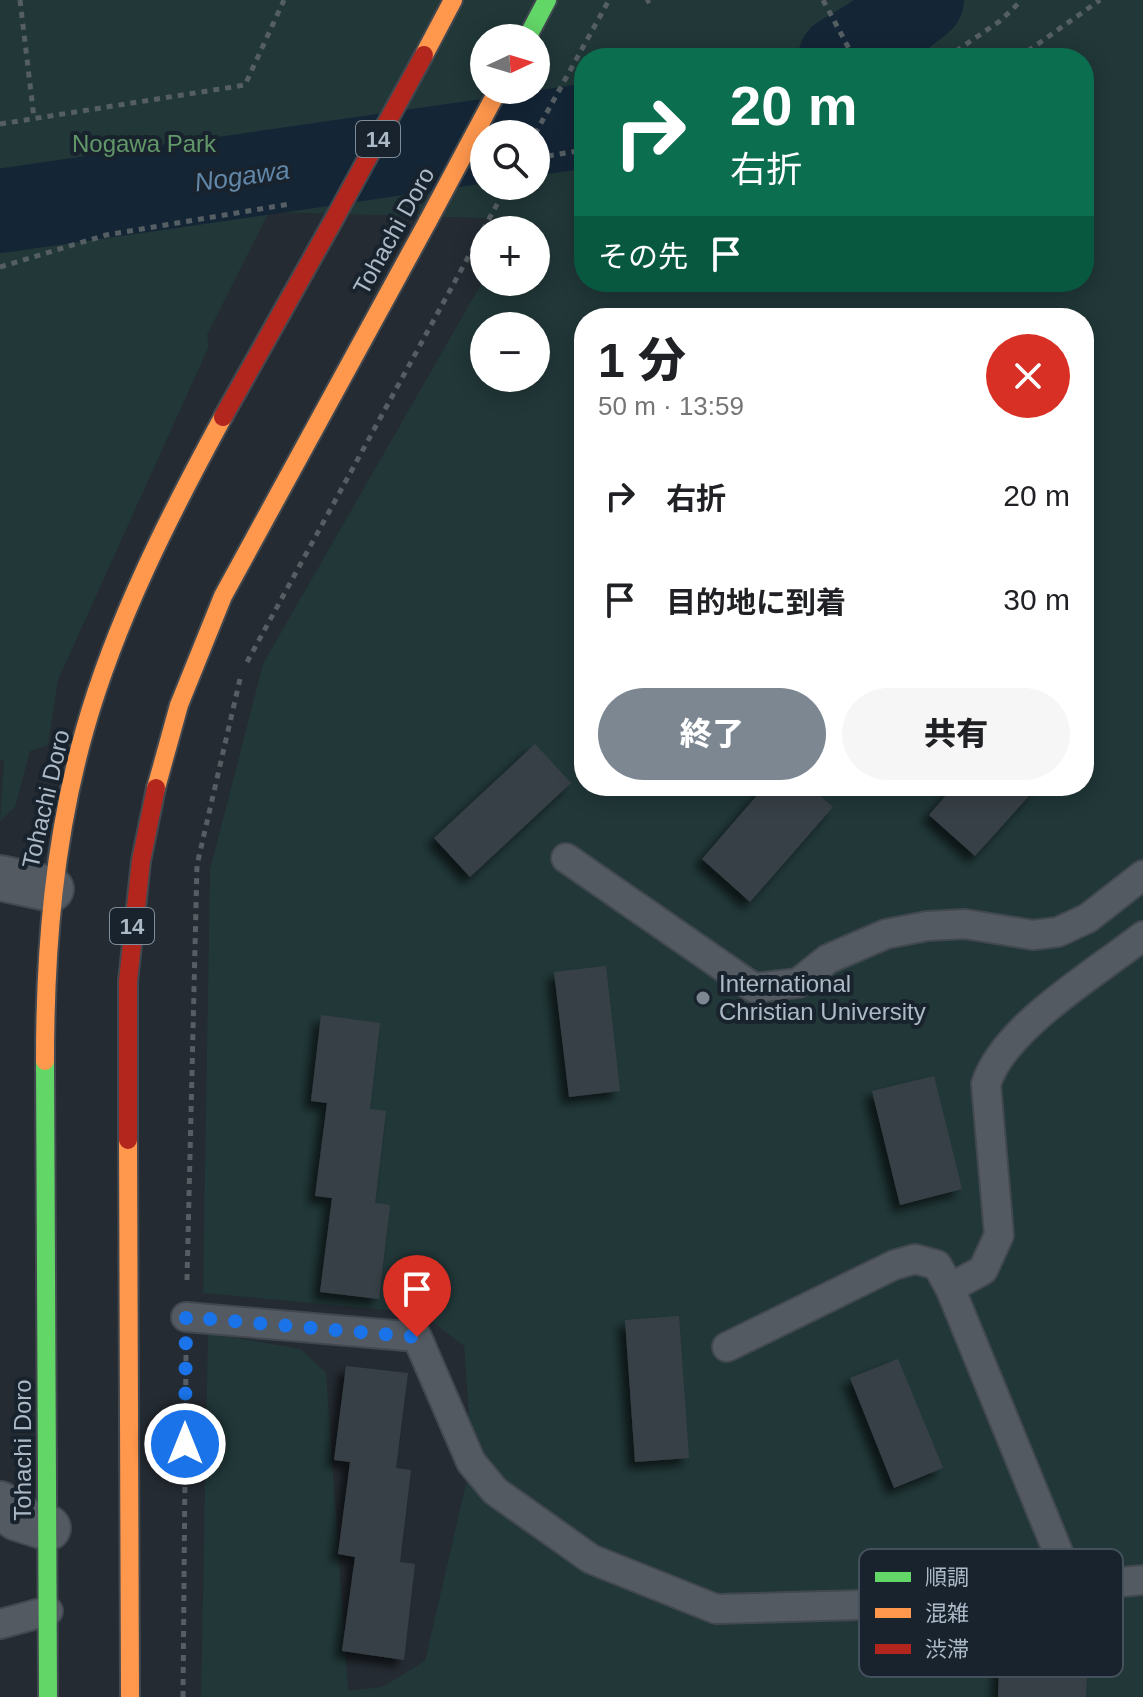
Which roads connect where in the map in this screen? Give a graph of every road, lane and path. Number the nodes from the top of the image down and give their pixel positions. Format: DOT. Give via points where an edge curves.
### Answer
graph roads {
  1 [pos="20,0"];
  2 [pos="284,0"];
  3 [pos="453,0"];
  4 [pos="547,0"];
  5 [pos="609,0"];
  6 [pos="823,0"];
  7 [pos="1022,0"];
  8 [pos="1100,0"];
  9 [pos="534,24"];
  10 [pos="582,48"];
  11 [pos="849,48"];
  12 [pos="961,48"];
  13 [pos="1032,48"];
  14 [pos="574,63"];
  15 [pos="491,104"];
  16 [pos="34,118"];
  17 [pos="543,120"];
  18 [pos="0,124"];
  19 [pos="574,152"];
  20 [pos="550,156"];
  21 [pos="499,200"];
  22 [pos="243,213"];
  23 [pos="0,267"];
  24 [pos="566,858"];
  25 [pos="1143,875"];
  26 [pos="0,878"];
  27 [pos="51,889"];
  28 [pos="1143,936"];
  29 [pos="950,1288"];
  30 [pos="186,1317"];
  31 [pos="727,1347"];
  32 [pos="0,1504"];
  33 [pos="48,1528"];
  34 [pos="1057,1549"];
  35 [pos="1143,1580"];
  36 [pos="1123,1582"];
  37 [pos="859,1606"];
  38 [pos="48,1611"];
  39 [pos="0,1624"];
  40 [pos="48,1697"];
  41 [pos="130,1697"];
  42 [pos="183,1697"];
  1 -- 16 [label="path"];
  2 -- 16 [label="path" via="245,85"];
  3 -- 27 [label="main road, Tohachi Doro / 14, bridge" via="156,550 111,649 87,726"];
  4 -- 9 [label="main road"];
  5 -- 10 [label="path, bridge"];
  6 -- 11 [label="path"];
  7 -- 12 [label="path"];
  8 -- 13 [label="path"];
  14 -- 17 [label="path, bridge"];
  15 -- 41 [label="main road, Tohachi Doro / 14, bridge" via="229,581 168,738 148,825 128,981"];
  16 -- 18 [label="path"];
  19 -- 20 [label="path"];
  21 -- 30 [label="path" via="242,671 197,865"];
  22 -- 23 [label="path" via="106,235"];
  24 -- 25 [label="lane" via="754,988 798,983 828,959 886,934 927,926 965,924 1033,935 1058,932 1088,918"];
  26 -- 27 [label="street"];
  27 -- 33 [label="main road, Tohachi Doro / 14" via="45,980"];
  28 -- 29 [label="lane" via="1060,1000 993,1063 986,1084 999,1235 983,1270"];
  29 -- 31 [label="lane" via="937,1265 915,1259"];
  29 -- 34 [label="lane"];
  30 -- 37 [label="lane" via="417,1337 471,1462 495,1491 591,1559 716,1609"];
  30 -- 42 [label="path"];
  32 -- 33 [label="street" via="17,1518"];
  33 -- 38 [label="main road, Tohachi Doro / 14"];
  35 -- 36 [label="lane"];
  38 -- 39 [label="lane"];
  38 -- 40 [label="main road, Tohachi Doro / 14"];
}
